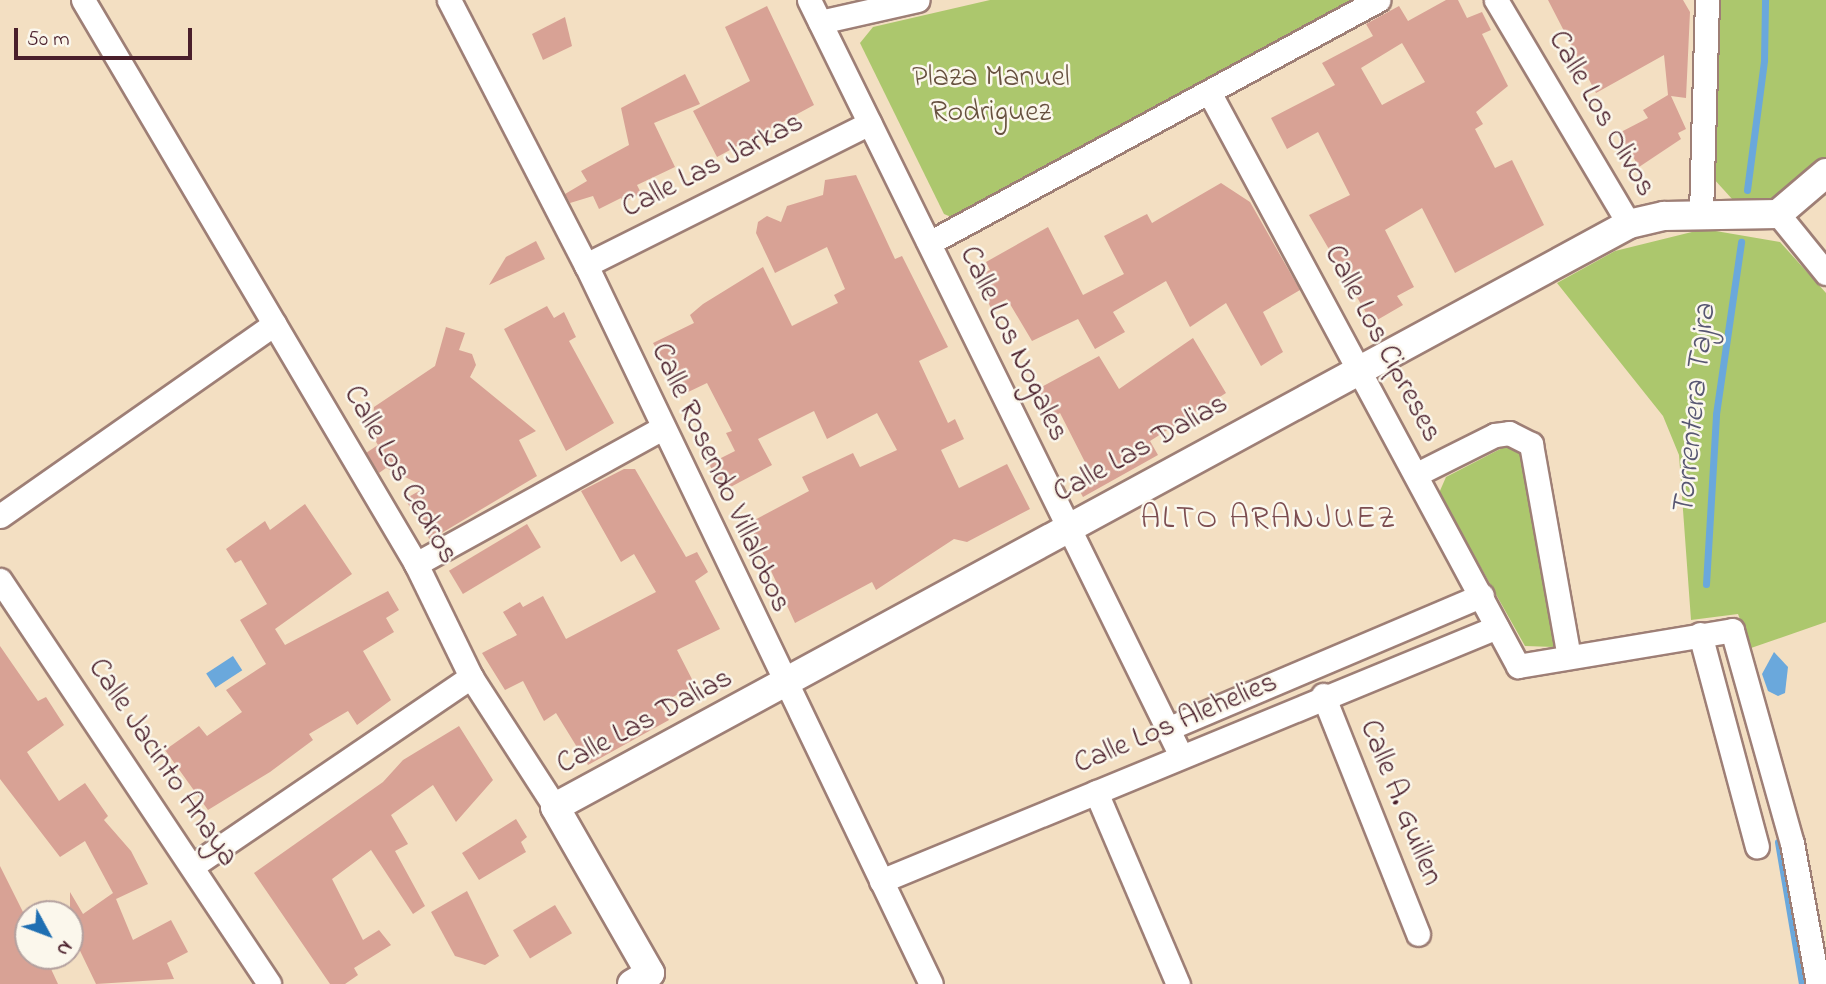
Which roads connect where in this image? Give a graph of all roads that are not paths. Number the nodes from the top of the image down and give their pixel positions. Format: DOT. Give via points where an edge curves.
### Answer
graph roads {
  1 [pos="83,0"];
  2 [pos="449,0"];
  3 [pos="808,0"];
  4 [pos="918,0"];
  5 [pos="1378,0"];
  6 [pos="1496,0"];
  7 [pos="1707,0"];
  8 [pos="820,22"];
  9 [pos="1209,92"];
  10 [pos="869,123"];
  11 [pos="1826,173"];
  12 [pos="1702,214"];
  13 [pos="1778,214"];
  14 [pos="1629,224"];
  15 [pos="929,243"];
  16 [pos="586,265"];
  17 [pos="1826,273"];
  18 [pos="274,324"];
  19 [pos="1359,366"];
  20 [pos="662,428"];
  21 [pos="1417,474"];
  22 [pos="0,516"];
  23 [pos="1068,527"];
  24 [pos="415,564"];
  25 [pos="0,580"];
  26 [pos="1482,595"];
  27 [pos="1497,627"];
  28 [pos="1700,634"];
  29 [pos="1569,657"];
  30 [pos="471,677"];
  31 [pos="782,686"];
  32 [pos="1323,695"];
  33 [pos="1167,729"];
  34 [pos="1180,754"];
  35 [pos="1097,792"];
  36 [pos="555,807"];
  37 [pos="1757,846"];
  38 [pos="194,865"];
  39 [pos="881,881"];
  40 [pos="1418,934"];
  41 [pos="646,980"];
  42 [pos="929,983"];
  43 [pos="269,984"];
  44 [pos="1178,984"];
  45 [pos="1818,984"];
  1 -- 18 [label="street, Calle Los Cedros"];
  2 -- 16 [label="street, Calle Rosendo Villalobos"];
  3 -- 8 [label="street, Calle Los Nogales"];
  4 -- 8 [label="street"];
  5 -- 9 [label="street"];
  6 -- 14 [label="street, Calle Los Olivos"];
  7 -- 12 [label="street"];
  8 -- 10 [label="street, Calle Los Nogales"];
  9 -- 15 [label="street"];
  9 -- 19 [label="street, Calle Los Cipreses"];
  10 -- 15 [label="street, Calle Los Nogales"];
  10 -- 16 [label="street, Calle Las Jarkas"];
  11 -- 13 [label="street"];
  12 -- 13 [label="street, Calle Las Dalias"];
  12 -- 14 [label="street, Calle Las Dalias"];
  13 -- 17 [label="street"];
  14 -- 19 [label="street, Calle Las Dalias"];
  15 -- 23 [label="street, Calle Los Nogales"];
  16 -- 20 [label="street, Calle Rosendo Villalobos"];
  18 -- 22 [label="street"];
  18 -- 24 [label="street, Calle Los Cedros"];
  19 -- 21 [label="street, Calle Los Cipreses"];
  19 -- 23 [label="street, Calle Las Dalias"];
  20 -- 24 [label="street"];
  20 -- 31 [label="street, Calle Rosendo Villalobos"];
  21 -- 26 [label="street, Calle Los Cipreses"];
  21 -- 29 [label="street" via="1494,435 1509,433 1531,444"];
  23 -- 31 [label="street, Calle Las Dalias"];
  23 -- 33 [label="street, Calle Los Nogales"];
  24 -- 30 [label="street, Calle Los Cedros"];
  25 -- 38 [label="street, Calle Jacinto Anaya"];
  26 -- 27 [label="street, Calle Los Cipreses"];
  26 -- 33 [label="street"];
  27 -- 29 [label="street, Calle Los Cipreses" via="1518,666"];
  27 -- 32 [label="street, Calle Los Alehelies"];
  28 -- 29 [label="street"];
  28 -- 37 [label="street"];
  28 -- 45 [label="street" via="1732,630 1792,843"];
  30 -- 36 [label="street, Calle Los Cedros"];
  30 -- 38 [label="street"];
  31 -- 36 [label="street, Calle Las Dalias"];
  31 -- 39 [label="street, Calle Rosendo Villalobos"];
  32 -- 34 [label="street, Calle Los Alehelies"];
  32 -- 40 [label="street, Calle A. Guillen"];
  33 -- 34 [label="street, Calle Los Nogales"];
  34 -- 35 [label="street, Calle Los Alehelies"];
  35 -- 39 [label="street, Calle Los Alehelies"];
  35 -- 44 [label="street"];
  36 -- 41 [label="street, Calle Los Cedros"];
  38 -- 43 [label="street, Calle Jacinto Anaya"];
  39 -- 42 [label="street, Calle Rosendo Villalobos"];
}
